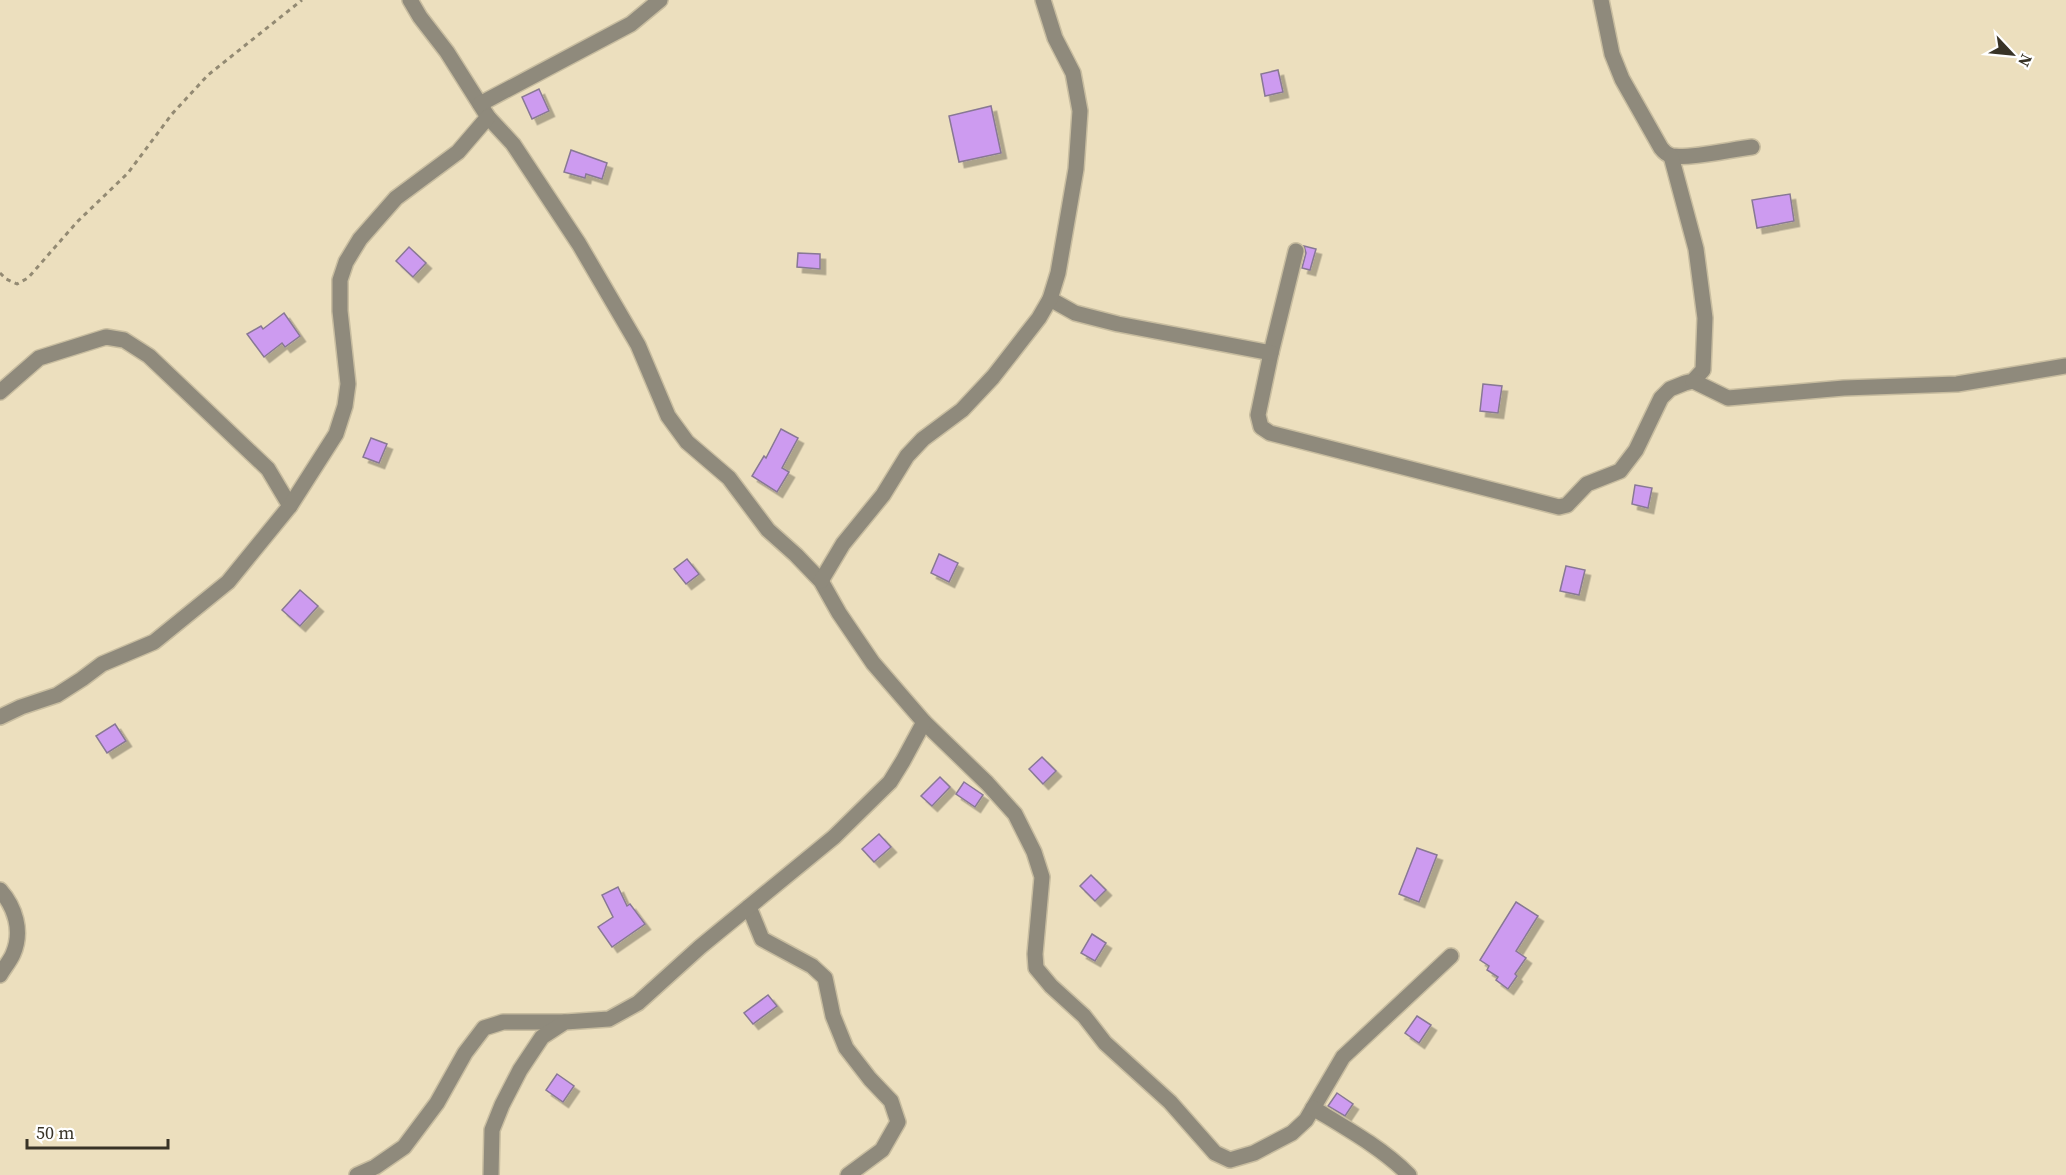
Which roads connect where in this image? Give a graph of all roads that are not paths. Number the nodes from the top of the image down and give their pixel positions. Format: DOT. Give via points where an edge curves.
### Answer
graph roads {
  1 [pos="410,0"];
  2 [pos="660,0"];
  3 [pos="1043,0"];
  4 [pos="1601,0"];
  5 [pos="484,110"];
  6 [pos="1752,147"];
  7 [pos="1671,156"];
  8 [pos="1296,251"];
  9 [pos="1050,299"];
  10 [pos="1271,353"];
  11 [pos="2066,366"];
  12 [pos="1693,381"];
  13 [pos="0,392"];
  14 [pos="290,506"];
  15 [pos="821,580"];
  16 [pos="0,717"];
  17 [pos="924,722"];
  18 [pos="0,890"];
  19 [pos="749,907"];
  20 [pos="1451,956"];
  21 [pos="0,975"];
  22 [pos="565,1023"];
  23 [pos="1313,1108"];
  24 [pos="357,1175"];
  25 [pos="490,1175"];
  26 [pos="848,1175"];
  27 [pos="1409,1175"];
  1 -- 5 [label="street"];
  2 -- 5 [label="street" via="631,24"];
  3 -- 9 [label="street" via="1055,38 1073,74 1080,111 1076,169"];
  4 -- 7 [label="street" via="1612,54 1622,79 1661,148"];
  5 -- 14 [label="street" via="458,152 396,198 360,239 346,262 340,280 348,384 345,406 336,434"];
  5 -- 15 [label="street" via="513,144 579,244 638,345 669,416 687,442 729,478 768,530"];
  6 -- 7 [label="street"];
  7 -- 12 [label="street" via="1696,249 1705,318 1703,370"];
  8 -- 10 [label="street"];
  9 -- 10 [label="street" via="1076,313 1107,321"];
  9 -- 15 [label="street" via="986,385 907,456"];
  10 -- 12 [label="street" via="1258,415 1261,427 1270,433 1559,507 1567,505 1587,484 1620,471 1636,450 1660,398 1670,389"];
  11 -- 12 [label="street" via="1957,384 1844,387 1728,398"];
  13 -- 14 [label="street" via="39,358 106,337 124,340 148,356 268,469"];
  14 -- 16 [label="street" via="228,582 154,642 102,664 57,694"];
  15 -- 17 [label="street" via="873,663"];
  17 -- 19 [label="street" via="890,782 834,837"];
  17 -- 23 [label="street" via="1015,814 1034,852 1042,877 1036,968 1105,1043 1170,1102 1215,1153 1230,1160 1254,1154 1292,1133"];
  18 -- 21 [label="street" via="15,913 18,935 14,954"];
  19 -- 22 [label="street" via="638,1003 609,1019"];
  19 -- 26 [label="street" via="762,939 812,966 825,978 833,1017 846,1048 891,1101 898,1122 882,1150"];
  20 -- 23 [label="street" via="1343,1057"];
  22 -- 24 [label="street" via="503,1022 484,1028 404,1147"];
  22 -- 25 [label="street" via="542,1037 502,1105 492,1130"];
  23 -- 27 [label="street"];
}
